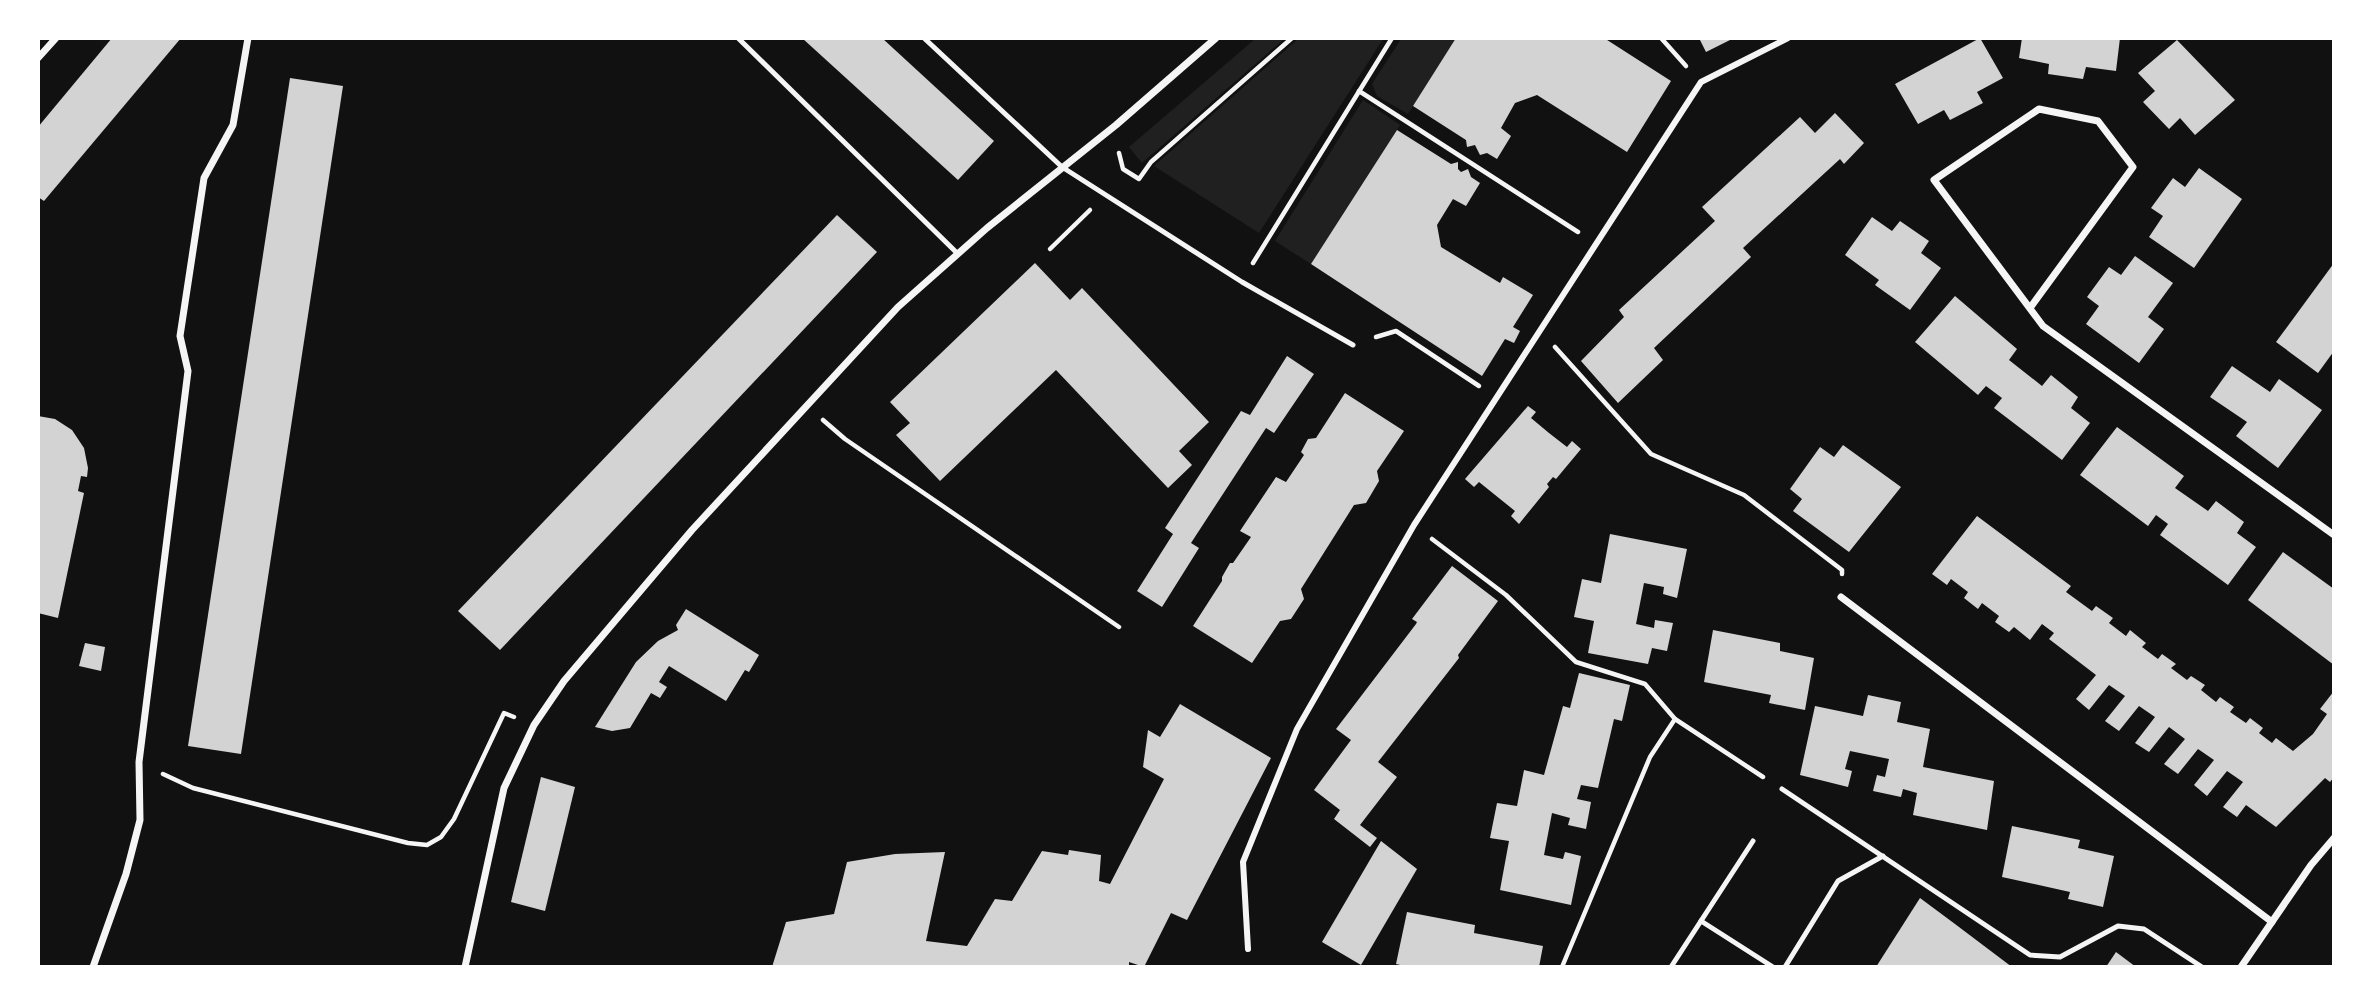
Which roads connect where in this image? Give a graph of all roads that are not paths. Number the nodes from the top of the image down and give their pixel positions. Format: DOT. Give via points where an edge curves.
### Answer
graph roads {
  1 [pos="56,38"];
  2 [pos="248,38"];
  3 [pos="738,38"];
  4 [pos="924,38"];
  5 [pos="1216,38"];
  6 [pos="1788,38"];
  7 [pos="38,58"];
  8 [pos="1062,167"];
  9 [pos="958,254"];
  10 [pos="2030,308"];
  11 [pos="1353,345"];
  12 [pos="2333,536"];
  13 [pos="1841,597"];
  14 [pos="1782,789"];
  15 [pos="2333,838"];
  16 [pos="1753,841"];
  17 [pos="1883,856"];
  18 [pos="1701,921"];
  19 [pos="2272,922"];
  20 [pos="1248,949"];
  21 [pos="93,967"];
  22 [pos="465,967"];
  23 [pos="1671,967"];
  24 [pos="1773,967"];
  25 [pos="1785,967"];
  26 [pos="2202,967"];
  27 [pos="2241,967"];
  1 -- 7 [label="street"];
  2 -- 21 [label="street" via="233,125 204,178 180,336 188,371 139,762 140,820"];
  3 -- 9 [label="lane"];
  4 -- 8 [label="lane"];
  5 -- 8 [label="street"];
  6 -- 20 [label="street" via="1701,82 1414,525 1297,729 1243,862"];
  8 -- 9 [label="street"];
  8 -- 11 [label="lane" via="1242,282"];
  9 -- 22 [label="street" via="898,307 692,530 564,681 534,725 504,788"];
  10 -- 10 [label="street" via="1934,180 2039,109 2098,121 2133,167"];
  10 -- 12 [label="street" via="2043,326"];
  13 -- 19 [label="street"];
  14 -- 17 [label="lane"];
  15 -- 19 [label="street"];
  16 -- 18 [label="lane"];
  17 -- 25 [label="lane" via="1838,881"];
  17 -- 26 [label="lane" via="2030,955 2060,957 2118,926 2144,929"];
  18 -- 23 [label="lane"];
  18 -- 24 [label="lane"];
  19 -- 27 [label="street"];
}
